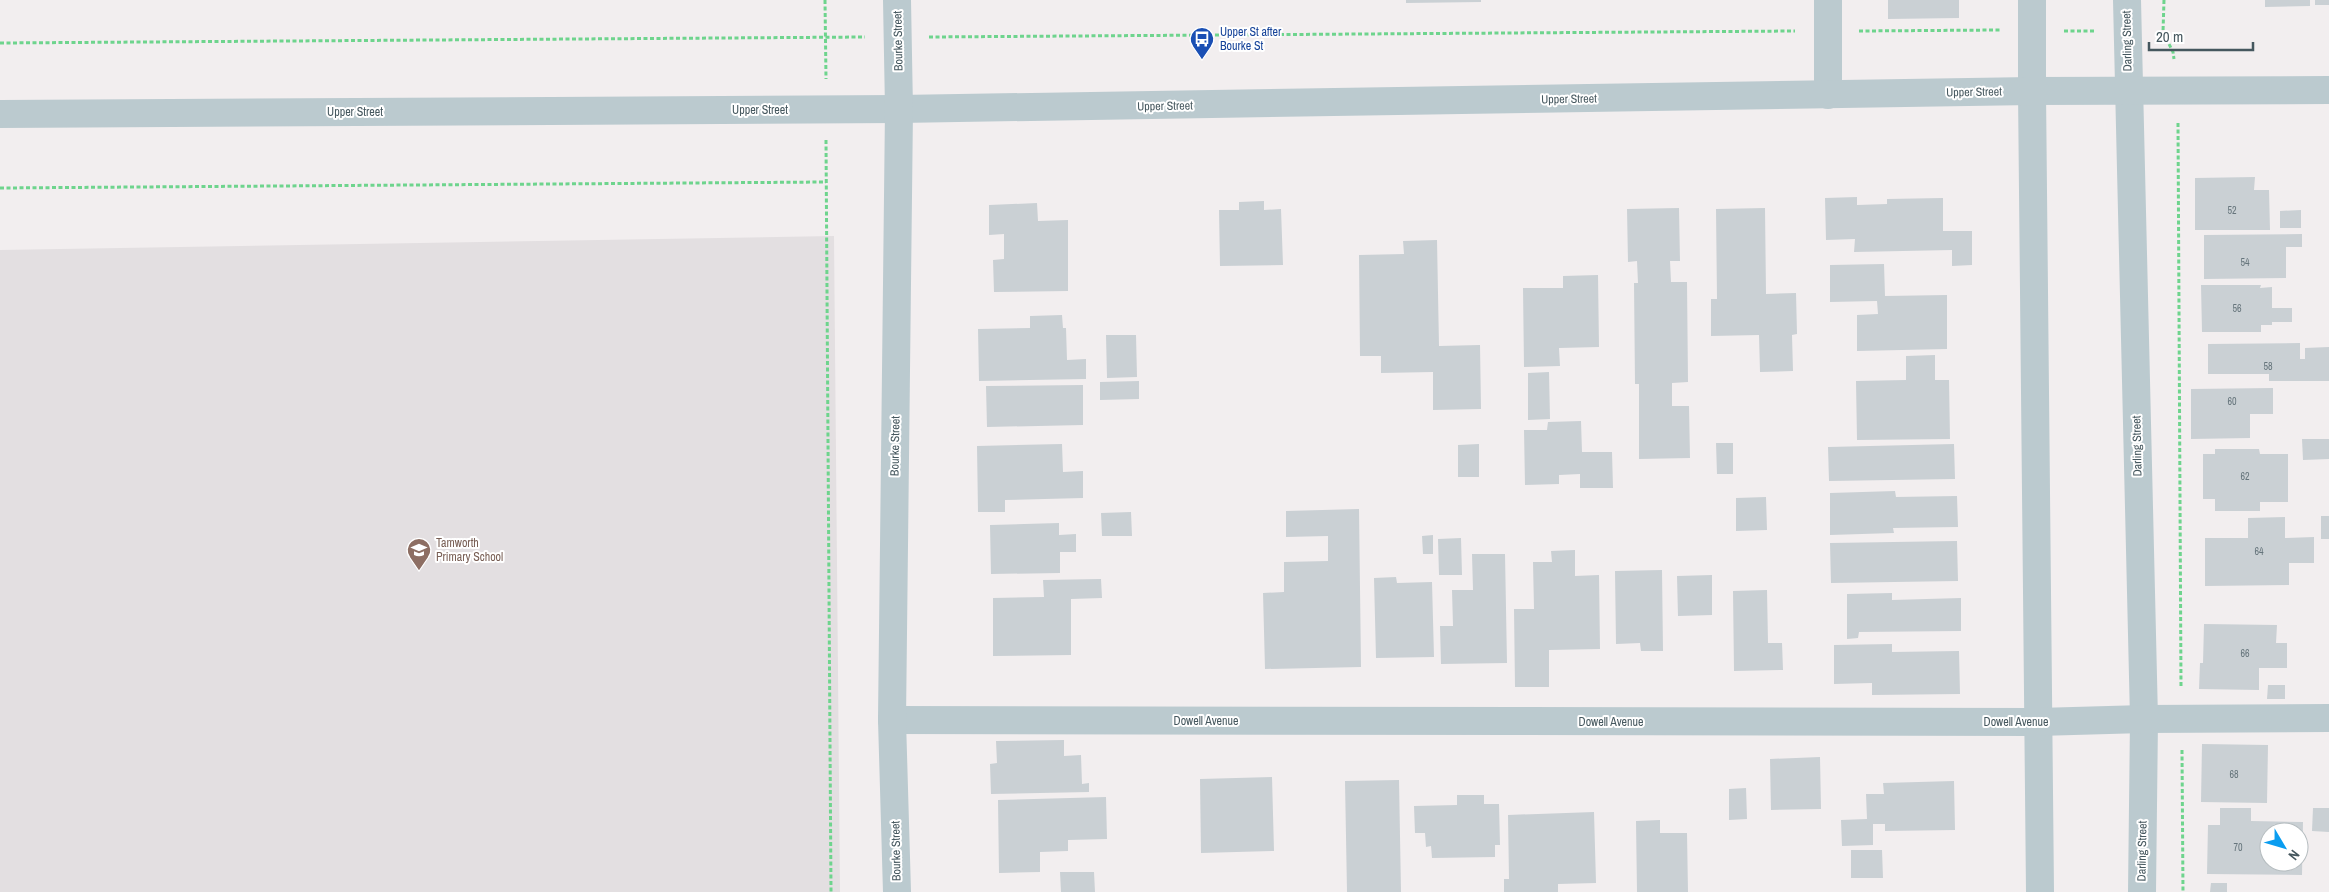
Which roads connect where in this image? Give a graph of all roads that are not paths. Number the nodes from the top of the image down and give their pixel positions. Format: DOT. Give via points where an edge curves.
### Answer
graph roads {
  1 [pos="897,0"];
  2 [pos="1828,0"];
  3 [pos="2032,0"];
  4 [pos="2127,0"];
  5 [pos="2329,90"];
  6 [pos="2032,91"];
  7 [pos="2128,91"];
  8 [pos="1828,95"];
  9 [pos="899,109"];
  10 [pos="0,114"];
  11 [pos="2329,718"];
  12 [pos="2144,719"];
  13 [pos="892,720"];
  14 [pos="2038,722"];
  15 [pos="897,892"];
  16 [pos="2040,892"];
  17 [pos="2142,892"];
  1 -- 9 [label="street, Bourke Street"];
  2 -- 8 [label="street"];
  3 -- 6 [label="street"];
  4 -- 7 [label="street, Darling Street"];
  5 -- 7 [label="street, Upper Street"];
  6 -- 7 [label="street, Upper Street"];
  6 -- 8 [label="street, Upper Street"];
  6 -- 14 [label="street"];
  7 -- 12 [label="street, Darling Street"];
  8 -- 9 [label="street, Upper Street"];
  9 -- 10 [label="street, Upper Street"];
  9 -- 13 [label="street, Bourke Street"];
  11 -- 12 [label="street, Dowell Avenue"];
  12 -- 14 [label="street, Dowell Avenue"];
  12 -- 17 [label="street, Darling Street"];
  13 -- 14 [label="street, Dowell Avenue"];
  13 -- 15 [label="street, Bourke Street"];
  14 -- 16 [label="street"];
}
